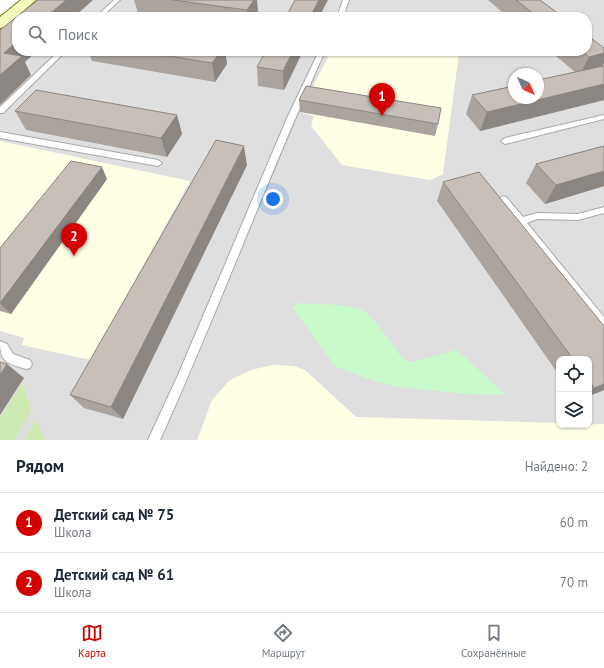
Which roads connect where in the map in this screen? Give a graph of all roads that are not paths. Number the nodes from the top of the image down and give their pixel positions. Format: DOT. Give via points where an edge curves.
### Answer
graph roads {
  1 [pos="29,0"];
  2 [pos="117,0"];
  3 [pos="346,0"];
  4 [pos="14,12"];
  5 [pos="104,12"];
  6 [pos="342,12"];
  7 [pos="12,14"];
  8 [pos="0,24"];
  9 [pos="58,56"];
  10 [pos="320,56"];
  11 [pos="0,111"];
  12 [pos="604,117"];
  13 [pos="0,135"];
  14 [pos="505,141"];
  15 [pos="158,163"];
  16 [pos="503,199"];
  17 [pos="604,210"];
  18 [pos="522,221"];
  19 [pos="604,325"];
  20 [pos="0,346"];
  21 [pos="26,364"];
  22 [pos="154,440"];
  1 -- 4 [label="street"];
  2 -- 5 [label="lane"];
  3 -- 6 [label="lane"];
  7 -- 8 [label="street"];
  9 -- 11 [label="lane"];
  10 -- 22 [label="lane"];
  12 -- 14 [label="lane"];
  13 -- 15 [label="lane"];
  16 -- 18 [label="lane"];
  17 -- 18 [label="lane" via="578,217 538,216"];
  18 -- 19 [label="lane"];
  20 -- 21 [label="lane" via="9,358"];
}
